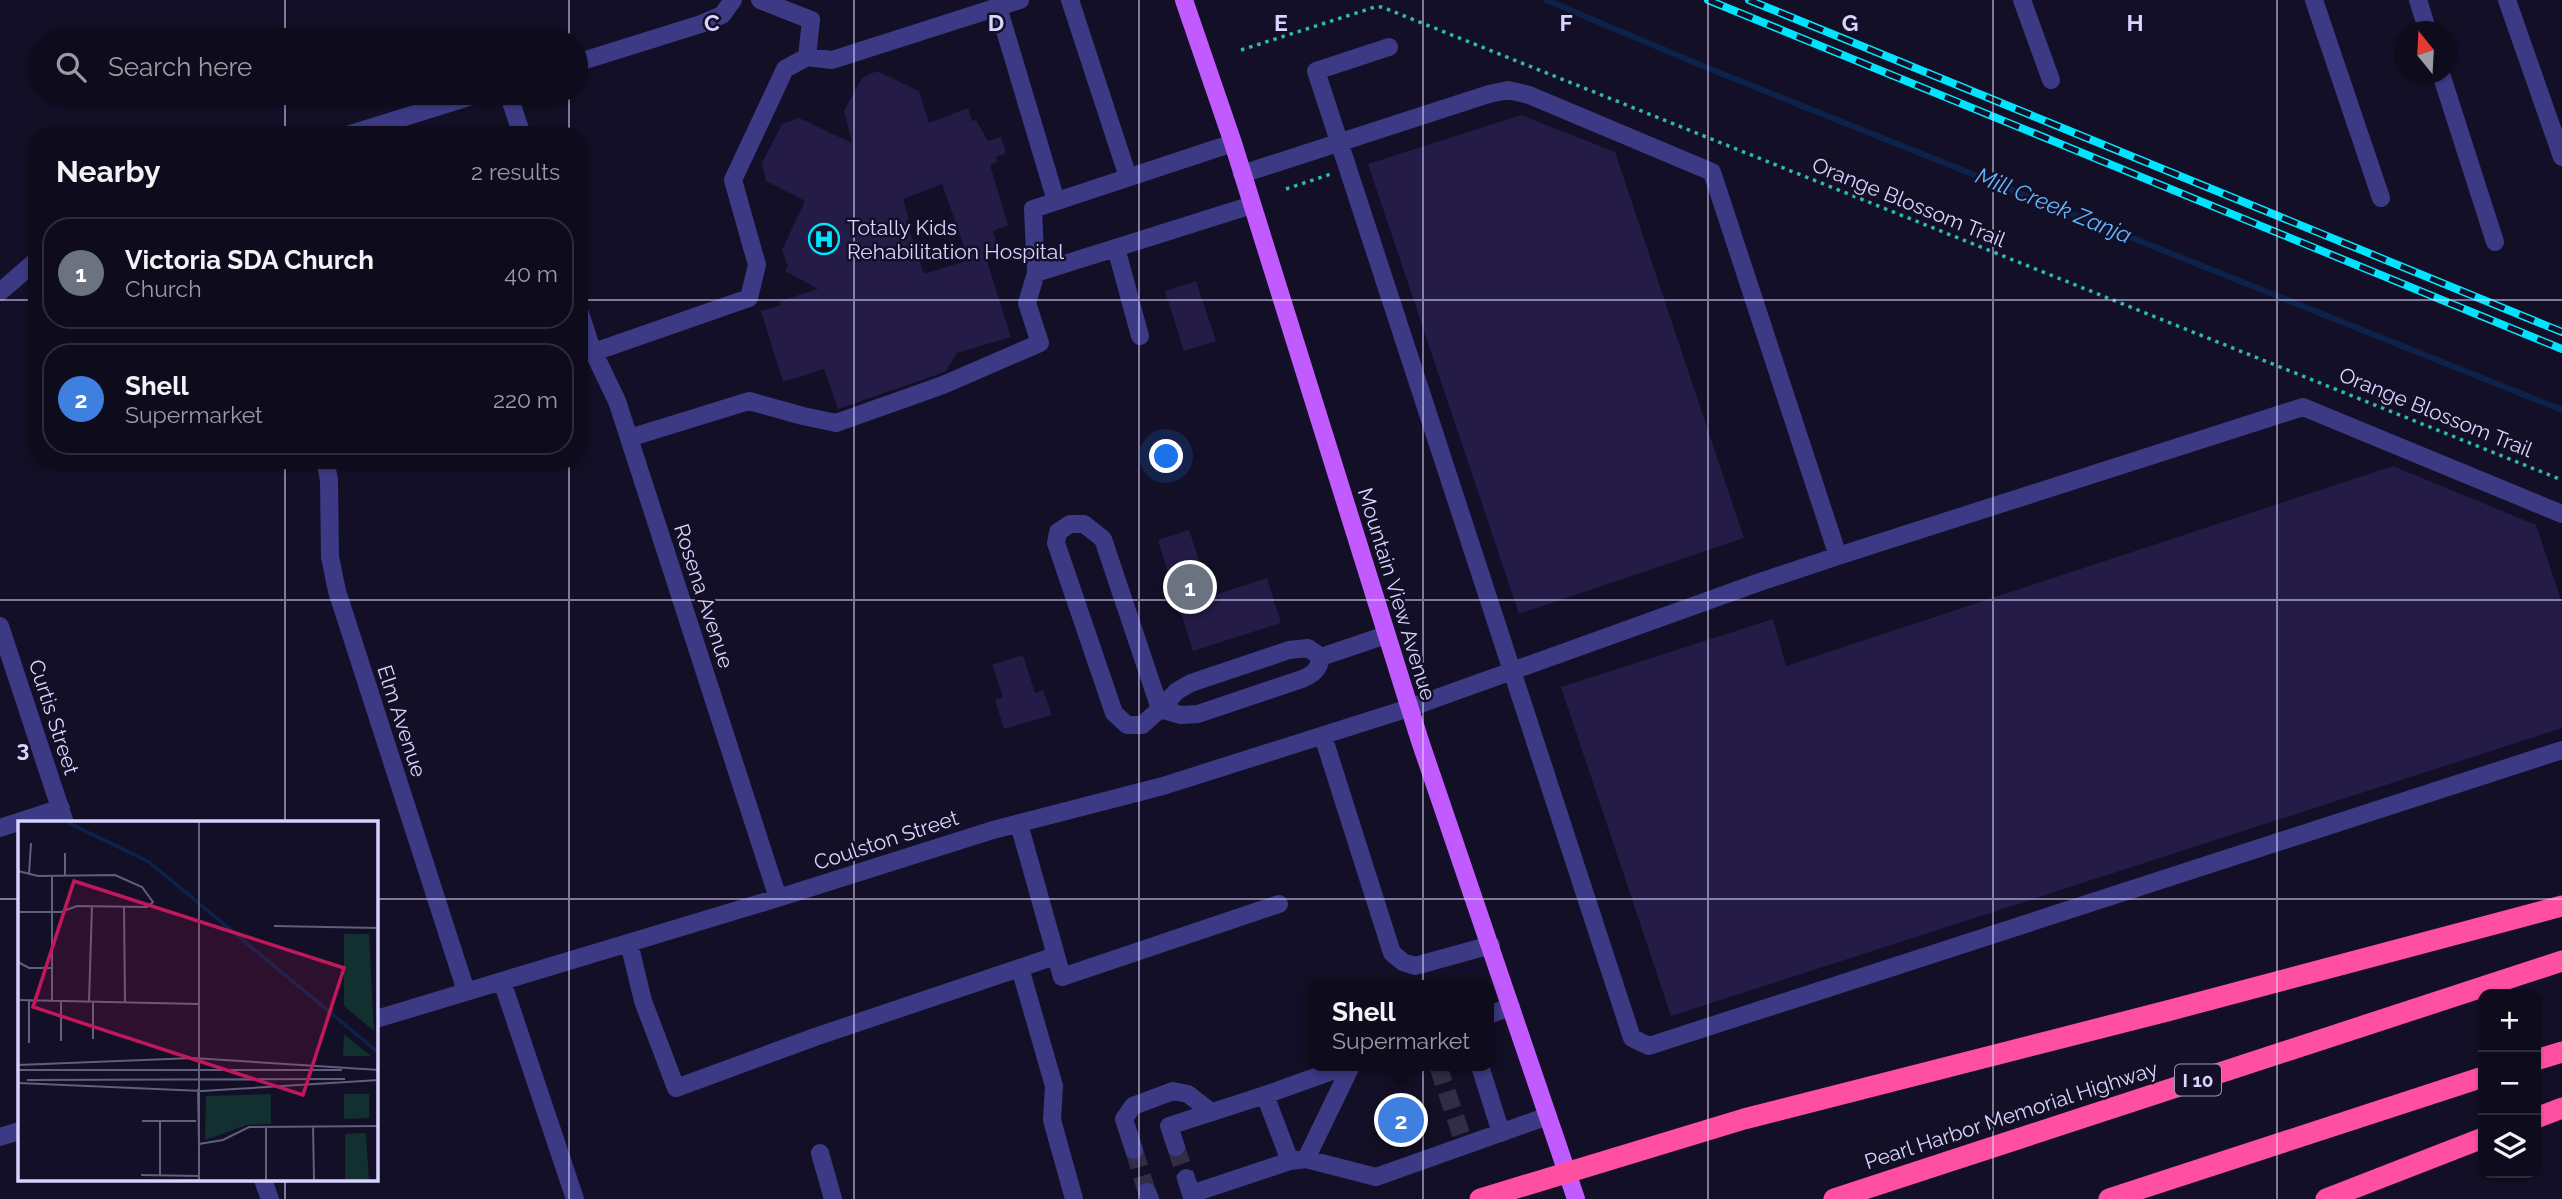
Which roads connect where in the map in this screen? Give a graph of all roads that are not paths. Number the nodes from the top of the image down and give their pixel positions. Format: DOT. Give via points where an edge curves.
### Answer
graph roads {
  1 [pos="733,0"];
  2 [pos="760,0"];
  3 [pos="1020,0"];
  4 [pos="1070,0"];
  5 [pos="1184,0"];
  6 [pos="2022,0"];
  7 [pos="2314,0"];
  8 [pos="2418,0"];
  9 [pos="2507,0"];
  10 [pos="998,7"];
  11 [pos="2425,21"];
  12 [pos="1389,47"];
  13 [pos="807,57"];
  14 [pos="588,59"];
  15 [pos="2050,80"];
  16 [pos="2444,84"];
  17 [pos="443,105"];
  18 [pos="512,105"];
  19 [pos="376,126"];
  20 [pos="519,126"];
  21 [pos="1339,142"];
  22 [pos="1233,143"];
  23 [pos="2562,157"];
  24 [pos="1242,174"];
  25 [pos="1128,177"];
  26 [pos="2381,198"];
  27 [pos="1056,201"];
  28 [pos="1252,205"];
  29 [pos="2495,242"];
  30 [pos="1116,248"];
  31 [pos="28,268"];
  32 [pos="1036,273"];
  33 [pos="0,292"];
  34 [pos="588,335"];
  35 [pos="1140,336"];
  36 [pos="594,352"];
  37 [pos="629,438"];
  38 [pos="327,469"];
  39 [pos="2562,514"];
  40 [pos="1838,556"];
  41 [pos="0,626"];
  42 [pos="1386,635"];
  43 [pos="1321,657"];
  44 [pos="1512,670"];
  45 [pos="1409,708"];
  46 [pos="1160,709"];
  47 [pos="1322,736"];
  48 [pos="2562,750"];
  49 [pos="63,815"];
  50 [pos="34,821"];
  51 [pos="18,824"];
  52 [pos="1019,824"];
  53 [pos="0,828"];
  54 [pos="778,898"];
  55 [pos="1279,904"];
  56 [pos="2562,906"];
  57 [pos="629,943"];
  58 [pos="1491,945"];
  59 [pos="1055,956"];
  60 [pos="2562,961"];
  61 [pos="1020,968"];
  62 [pos="502,981"];
  63 [pos="466,991"];
  64 [pos="1510,1007"];
  65 [pos="1494,1013"];
  66 [pos="378,1018"];
  67 [pos="2562,1052"];
  68 [pos="2541,1058"];
  69 [pos="1335,1071"];
  70 [pos="1346,1071"];
  71 [pos="1482,1071"];
  72 [pos="2478,1079"];
  73 [pos="1265,1095"];
  74 [pos="2562,1108"];
  75 [pos="1211,1112"];
  76 [pos="1548,1116"];
  77 [pos="2541,1116"];
  78 [pos="18,1131"];
  79 [pos="1501,1133"];
  80 [pos="0,1137"];
  81 [pos="2478,1140"];
  82 [pos="1176,1147"];
  83 [pos="1134,1150"];
  84 [pos="820,1153"];
  85 [pos="1298,1160"];
  86 [pos="1567,1172"];
  87 [pos="264,1182"];
  88 [pos="270,1199"];
  89 [pos="575,1199"];
  90 [pos="833,1199"];
  91 [pos="1074,1199"];
  92 [pos="1173,1199"];
  93 [pos="1480,1199"];
  94 [pos="1576,1199"];
  95 [pos="1834,1199"];
  96 [pos="2109,1199"];
  97 [pos="2326,1199"];
  1 -- 14 [label="street" via="722,15 701,24"];
  2 -- 13 [label="street" via="811,20"];
  3 -- 10 [label="street"];
  4 -- 25 [label="street"];
  5 -- 22 [label="main road, Mountain View Avenue"];
  6 -- 15 [label="street"];
  7 -- 26 [label="street"];
  8 -- 11 [label="street"];
  9 -- 23 [label="street"];
  10 -- 13 [label="street" via="832,60"];
  10 -- 27 [label="street"];
  12 -- 21 [label="street" via="1316,71"];
  13 -- 36 [label="street" via="785,69 733,180 757,265 749,299"];
  16 -- 29 [label="street"];
  17 -- 19 [label="street"];
  18 -- 20 [label="street"];
  21 -- 24 [label="street"];
  21 -- 40 [label="street" via="1508,90 1712,172"];
  21 -- 44 [label="street"];
  22 -- 24 [label="main road, Mountain View Avenue"];
  22 -- 25 [label="street"];
  24 -- 28 [label="main road, Mountain View Avenue"];
  25 -- 27 [label="street"];
  27 -- 32 [label="street" via="1032,209"];
  28 -- 30 [label="street"];
  28 -- 42 [label="main road, Mountain View Avenue"];
  30 -- 32 [label="street"];
  30 -- 35 [label="street"];
  31 -- 33 [label="street"];
  32 -- 37 [label="street" via="1027,303 1040,343 943,385 836,423 749,401"];
  34 -- 36 [label="street, Rosena Avenue"];
  36 -- 37 [label="street, Rosena Avenue"];
  37 -- 54 [label="street, Rosena Avenue"];
  38 -- 63 [label="street, Elm Avenue" via="330,557 337,592"];
  39 -- 40 [label="street, Coulston Street" via="2304,407"];
  40 -- 44 [label="street, Coulston Street"];
  41 -- 49 [label="street, Curtis Street"];
  42 -- 43 [label="street"];
  42 -- 45 [label="main road, Mountain View Avenue"];
  43 -- 46 [label="street" via="1308,648 1289,650 1191,683"];
  43 -- 46 [label="street" via="1312,674 1198,714"];
  44 -- 45 [label="street, Coulston Street"];
  44 -- 48 [label="street" via="1632,1038 1649,1046"];
  45 -- 47 [label="street, Coulston Street"];
  45 -- 58 [label="main road, Mountain View Avenue"];
  46 -- 46 [label="street" via="1103,539 1084,524 1070,524 1058,531 1056,543 1114,713 1126,725 1142,725"];
  47 -- 52 [label="street, Coulston Street" via="1163,786"];
  47 -- 58 [label="street" via="1392,953 1415,966"];
  49 -- 50 [label="street"];
  51 -- 53 [label="street"];
  52 -- 54 [label="street, Coulston Street"];
  52 -- 59 [label="street"];
  54 -- 57 [label="street, Coulston Street"];
  55 -- 59 [label="street" via="1062,977"];
  56 -- 86 [label="highway" via="1744,1119"];
  57 -- 61 [label="street" via="643,1001 676,1088"];
  57 -- 62 [label="street, Coulston Street"];
  58 -- 64 [label="main road, Mountain View Avenue"];
  59 -- 61 [label="street"];
  60 -- 95 [label="highway, Pearl Harbor Memorial Highway / I 10"];
  61 -- 91 [label="street" via="1054,1086 1052,1120"];
  62 -- 63 [label="street, Coulston Street"];
  62 -- 89 [label="street"];
  63 -- 66 [label="street, Coulston Street"];
  64 -- 65 [label="street"];
  64 -- 76 [label="main road, Mountain View Avenue"];
  67 -- 68 [label="highway"];
  69 -- 73 [label="street"];
  70 -- 85 [label="street"];
  71 -- 79 [label="street"];
  72 -- 96 [label="highway"];
  73 -- 75 [label="street"];
  73 -- 85 [label="street"];
  74 -- 77 [label="highway"];
  75 -- 82 [label="street" via="1169,1126"];
  75 -- 83 [label="street" via="1188,1094 1173,1091 1133,1106 1125,1119"];
  76 -- 79 [label="street"];
  76 -- 86 [label="main road, Mountain View Avenue"];
  78 -- 80 [label="street"];
  79 -- 85 [label="street" via="1463,1140 1376,1178"];
  81 -- 97 [label="highway"];
  84 -- 90 [label="street"];
  85 -- 92 [label="street" via="1189,1186"];
  86 -- 93 [label="highway"];
  86 -- 94 [label="main road, Mountain View Avenue"];
  87 -- 88 [label="street"];
}
